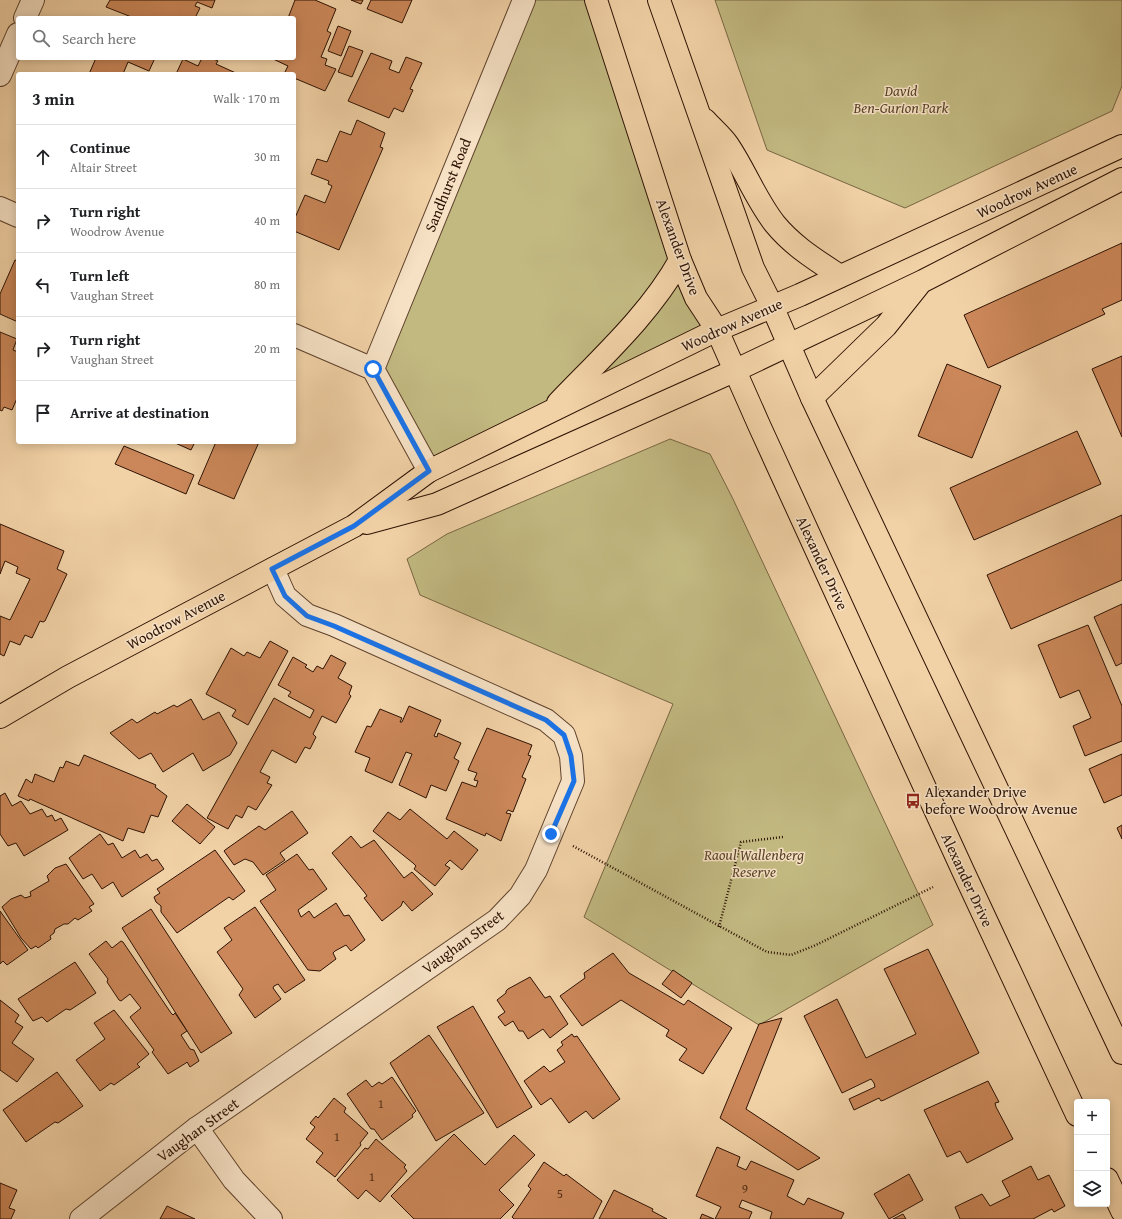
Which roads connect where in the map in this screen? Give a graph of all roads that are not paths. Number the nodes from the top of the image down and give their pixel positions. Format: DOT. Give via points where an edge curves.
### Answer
graph roads {
  1 [pos="33,0"];
  2 [pos="524,0"];
  3 [pos="596,0"];
  4 [pos="659,0"];
  5 [pos="26,16"];
  6 [pos="16,39"];
  7 [pos="0,75"];
  8 [pos="700,115"];
  9 [pos="1122,146"];
  10 [pos="1122,178"];
  11 [pos="0,208"];
  12 [pos="16,215"];
  13 [pos="680,260"];
  14 [pos="840,276"];
  15 [pos="923,281"];
  16 [pos="772,306"];
  17 [pos="717,330"];
  18 [pos="296,336"];
  19 [pos="790,346"];
  20 [pos="373,369"];
  21 [pos="734,371"];
  22 [pos="812,398"];
  23 [pos="548,414"];
  24 [pos="429,471"];
  25 [pos="354,526"];
  26 [pos="272,569"];
  27 [pos="0,717"];
  28 [pos="1122,1053"];
  29 [pos="1074,1109"];
  30 [pos="197,1128"];
  31 [pos="1110,1185"];
  32 [pos="1122,1211"];
  33 [pos="81,1219"];
  34 [pos="271,1219"];
  1 -- 5 [label="street"];
  2 -- 20 [label="street, Sandhurst Road"];
  3 -- 13 [label="main road, Alexander Drive"];
  4 -- 8 [label="main road"];
  6 -- 7 [label="street"];
  8 -- 14 [label="main road" via="728,144 752,190 783,233 802,250"];
  8 -- 16 [label="main road" via="753,268"];
  9 -- 14 [label="main road, Woodrow Avenue"];
  10 -- 15 [label="main road, Woodrow Avenue"];
  11 -- 12 [label="street"];
  13 -- 17 [label="main road, Alexander Drive" via="696,298"];
  13 -- 23 [label="main road" via="667,283 646,309"];
  14 -- 16 [label="main road, Woodrow Avenue"];
  15 -- 19 [label="main road, Woodrow Avenue"];
  15 -- 22 [label="main road" via="886,326"];
  16 -- 17 [label="main road, Woodrow Avenue"];
  16 -- 19 [label="main road"];
  17 -- 21 [label="main road, Alexander Drive"];
  17 -- 23 [label="main road, Woodrow Avenue"];
  18 -- 20 [label="street"];
  19 -- 21 [label="main road, Woodrow Avenue"];
  19 -- 22 [label="main road"];
  20 -- 24 [label="street"];
  21 -- 25 [label="main road, Woodrow Avenue" via="437,504"];
  21 -- 29 [label="main road, Alexander Drive"];
  22 -- 28 [label="main road"];
  23 -- 24 [label="main road, Woodrow Avenue"];
  24 -- 25 [label="main road, Woodrow Avenue"];
  25 -- 26 [label="main road, Woodrow Avenue"];
  26 -- 27 [label="main road, Woodrow Avenue" via="68,677"];
  26 -- 30 [label="street, Vaughan Street" via="285,596 307,616 546,720 564,735 571,756 574,781 536,870 520,896 497,920"];
  30 -- 33 [label="street, Vaughan Street"];
  30 -- 34 [label="street" via="234,1180"];
  31 -- 32 [label="main road"];
}
